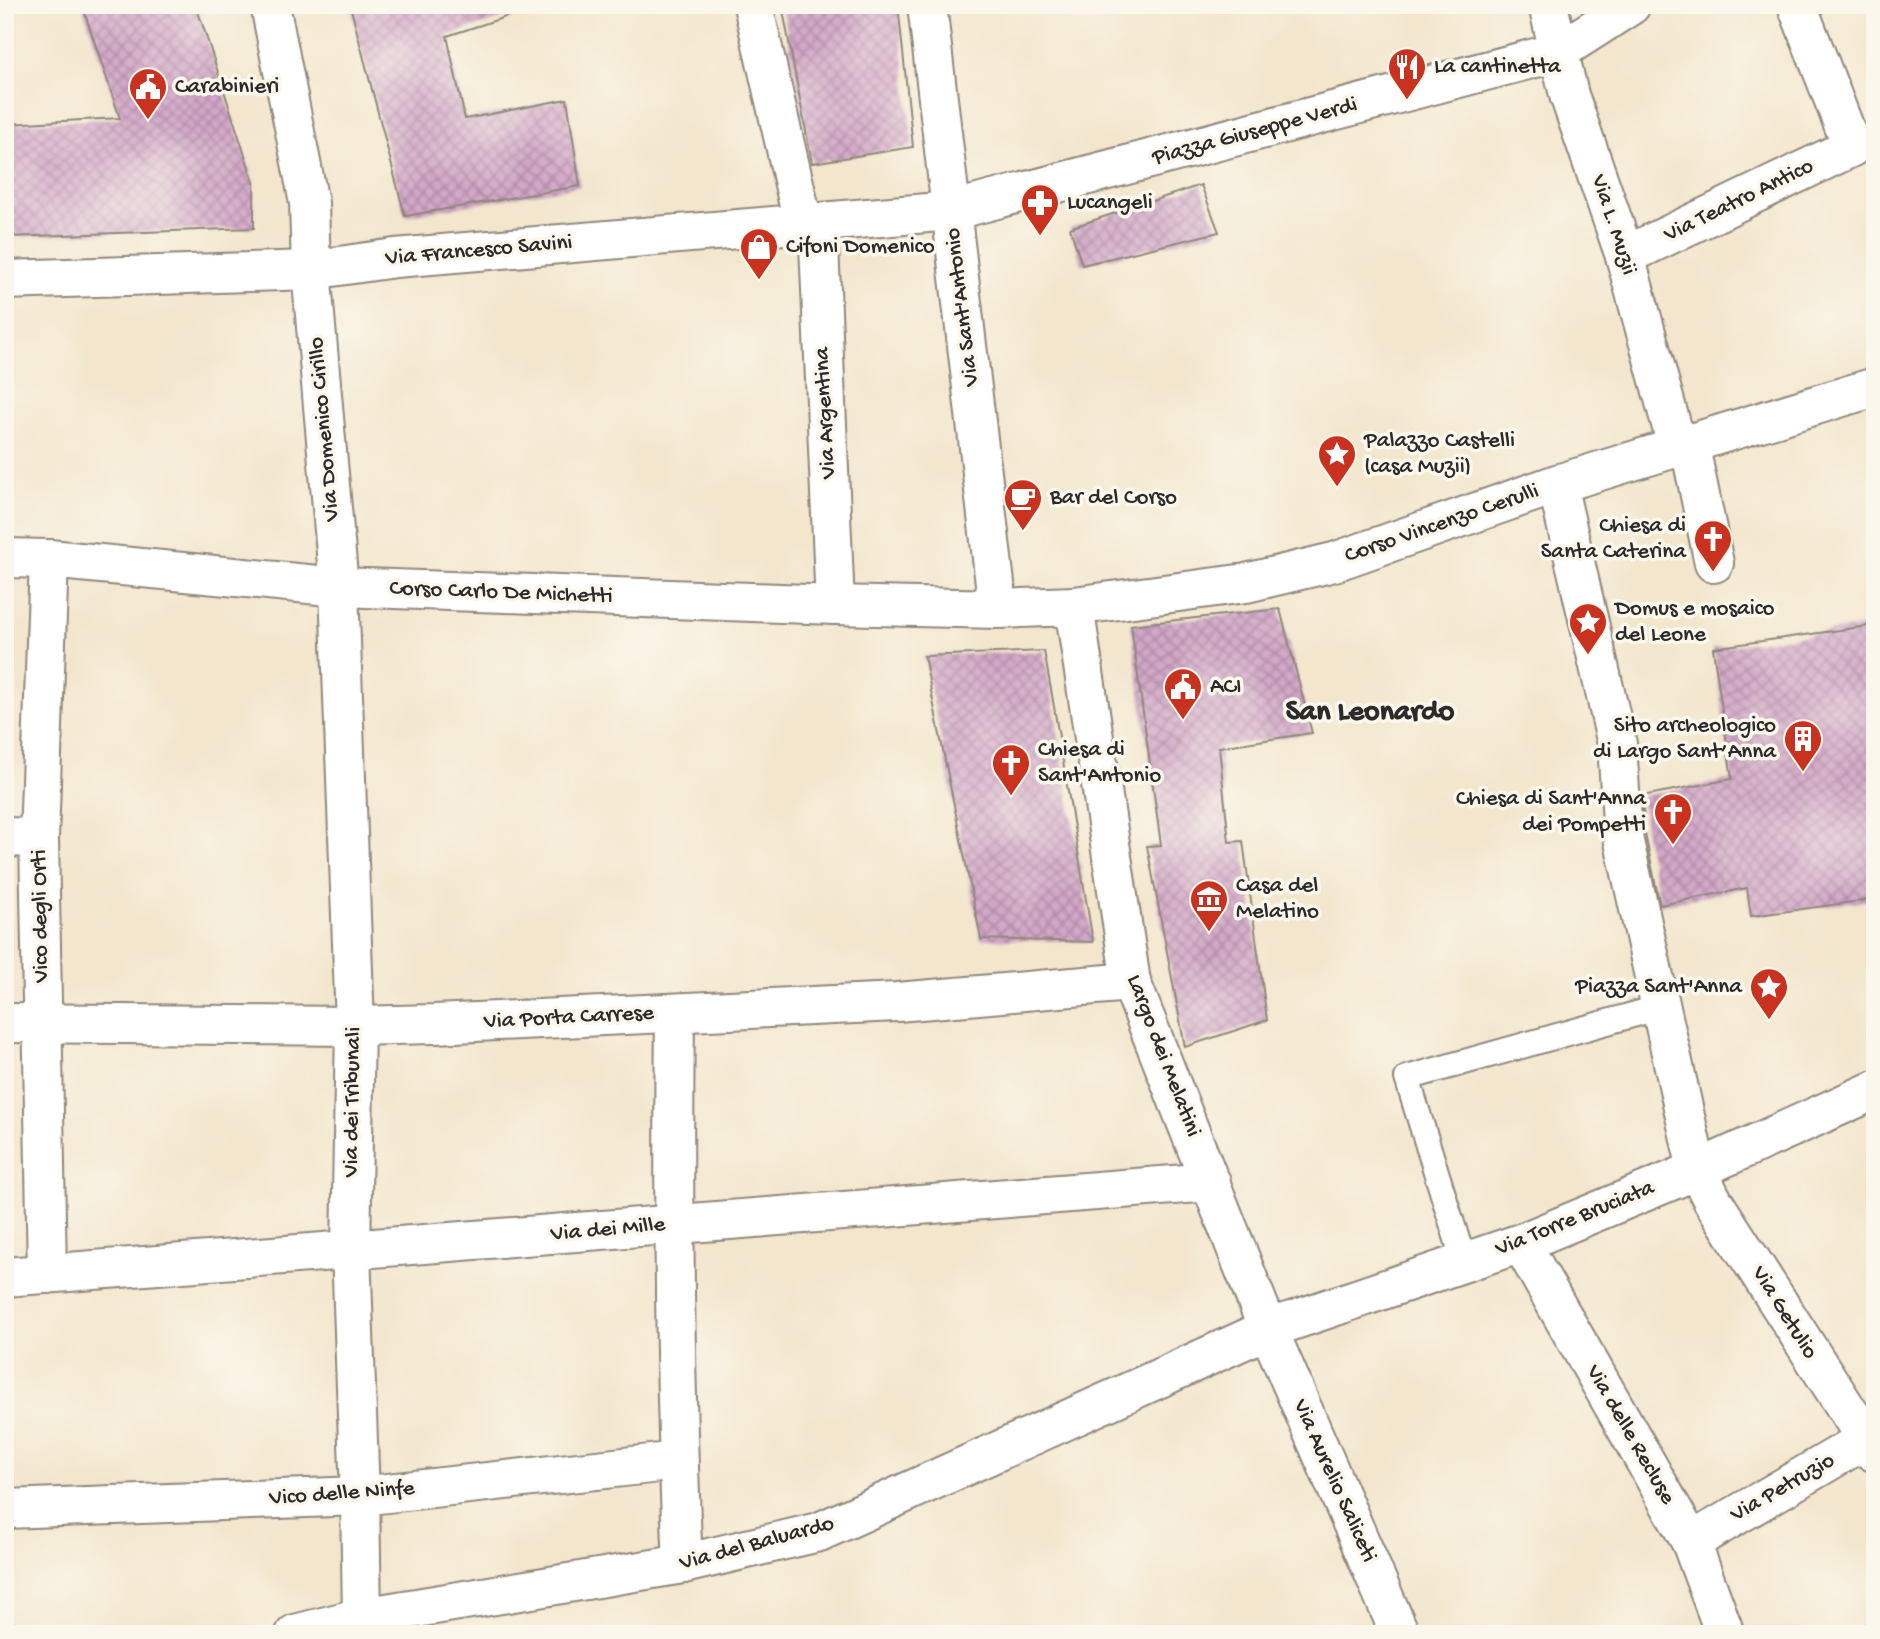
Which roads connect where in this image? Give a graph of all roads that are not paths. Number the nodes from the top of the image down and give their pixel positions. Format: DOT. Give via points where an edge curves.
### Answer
graph roads {
  1 [pos="270,5"];
  2 [pos="753,5"];
  3 [pos="927,5"];
  4 [pos="1548,5"];
  5 [pos="1631,5"];
  6 [pos="1797,5"];
  7 [pos="1558,52"];
  8 [pos="1864,142"];
  9 [pos="951,211"];
  10 [pos="810,222"];
  11 [pos="1625,256"];
  12 [pos="311,270"];
  13 [pos="5,280"];
  14 [pos="1875,387"];
  15 [pos="1683,444"];
  16 [pos="1557,484"];
  17 [pos="5,558"];
  18 [pos="50,559"];
  19 [pos="1714,563"];
  20 [pos="340,587"];
  21 [pos="835,605"];
  22 [pos="1074,606"];
  23 [pos="998,609"];
  24 [pos="22,838"];
  25 [pos="1131,982"];
  26 [pos="1661,1007"];
  27 [pos="675,1013"];
  28 [pos="43,1022"];
  29 [pos="5,1023"];
  30 [pos="355,1026"];
  31 [pos="1875,1090"];
  32 [pos="1697,1170"];
  33 [pos="1211,1182"];
  34 [pos="673,1224"];
  35 [pos="1521,1243"];
  36 [pos="351,1250"];
  37 [pos="1464,1262"];
  38 [pos="47,1274"];
  39 [pos="5,1277"];
  40 [pos="1268,1329"];
  41 [pos="1871,1442"];
  42 [pos="678,1461"];
  43 [pos="360,1496"];
  44 [pos="5,1509"];
  45 [pos="1691,1542"];
  46 [pos="683,1564"];
  47 [pos="362,1617"];
  48 [pos="295,1634"];
  49 [pos="1400,1634"];
  50 [pos="1725,1634"];
  1 -- 12 [label="street, Via Domenico Cirillo" via="309,203"];
  2 -- 10 [label="street, Via Argentina"];
  3 -- 9 [label="street, Via Sant'Antonio"];
  4 -- 7 [label="street, Via L. Muzii"];
  5 -- 7 [label="street, Piazza Giuseppe Verdi"];
  6 -- 8 [label="street"];
  7 -- 9 [label="street, Piazza Giuseppe Verdi"];
  7 -- 11 [label="street, Via L. Muzii"];
  8 -- 11 [label="street, Via Teatro Antico"];
  9 -- 10 [label="street, Via Francesco Savini"];
  9 -- 23 [label="street, Via Sant'Antonio"];
  10 -- 12 [label="street, Via Francesco Savini" via="395,258"];
  10 -- 21 [label="street, Via Argentina"];
  11 -- 15 [label="street, Via L. Muzii"];
  12 -- 13 [label="street, Via Francesco Savini"];
  12 -- 20 [label="street, Via Domenico Cirillo"];
  14 -- 15 [label="street, Corso Vincenzo Cerulli"];
  15 -- 16 [label="street, Corso Vincenzo Cerulli"];
  15 -- 19 [label="street, Via L. Muzii"];
  16 -- 22 [label="street, Corso Vincenzo Cerulli" via="1334,562 1246,583"];
  16 -- 26 [label="street, Via Getulio" via="1617,744 1623,837"];
  17 -- 18 [label="street, Corso Carlo De Michetti"];
  18 -- 20 [label="street, Corso Carlo De Michetti"];
  18 -- 24 [label="street, Vico degli Orti"];
  20 -- 21 [label="street, Corso Carlo De Michetti"];
  20 -- 30 [label="street, Via dei Tribunali"];
  21 -- 23 [label="street, Corso Carlo De Michetti"];
  22 -- 23 [label="street, Corso Vincenzo Cerulli"];
  22 -- 25 [label="street, Largo dei Melatini"];
  24 -- 28 [label="street, Vico degli Orti"];
  25 -- 27 [label="street, Via Porta Carrese" via="897,1002"];
  25 -- 33 [label="street, Largo dei Melatini"];
  26 -- 32 [label="street, Via Getulio"];
  26 -- 37 [label="lane" via="1407,1078"];
  27 -- 30 [label="street, Via Porta Carrese"];
  27 -- 34 [label="street"];
  28 -- 29 [label="street, Via Porta Carrese"];
  28 -- 30 [label="street, Via Porta Carrese"];
  28 -- 38 [label="street, Vico degli Orti"];
  30 -- 36 [label="street, Via dei Tribunali"];
  31 -- 32 [label="street, Via Torre Bruciata"];
  32 -- 35 [label="street, Via Torre Bruciata"];
  32 -- 41 [label="street, Via Getulio"];
  33 -- 34 [label="street, Via dei Mille"];
  33 -- 40 [label="street, Largo dei Melatini"];
  34 -- 36 [label="street, Via dei Mille"];
  34 -- 42 [label="street"];
  35 -- 37 [label="street, Via Torre Bruciata"];
  35 -- 45 [label="street, Via delle Recluse"];
  36 -- 38 [label="street, Via dei Mille"];
  36 -- 43 [label="street, Via dei Tribunali"];
  37 -- 40 [label="street, Via Torre Bruciata"];
  38 -- 39 [label="street, Via dei Mille"];
  40 -- 46 [label="street, Via del Baluardo" via="819,1532"];
  40 -- 49 [label="street, Via Aurelio Saliceti"];
  41 -- 45 [label="street, Via Petruzio"];
  42 -- 43 [label="street, Vico delle Ninfe"];
  42 -- 46 [label="street"];
  43 -- 44 [label="street, Vico delle Ninfe"];
  43 -- 47 [label="street, Via dei Tribunali"];
  45 -- 50 [label="street, Via delle Recluse"];
  46 -- 47 [label="street, Via del Baluardo"];
  47 -- 48 [label="street, Via del Baluardo"];
}
